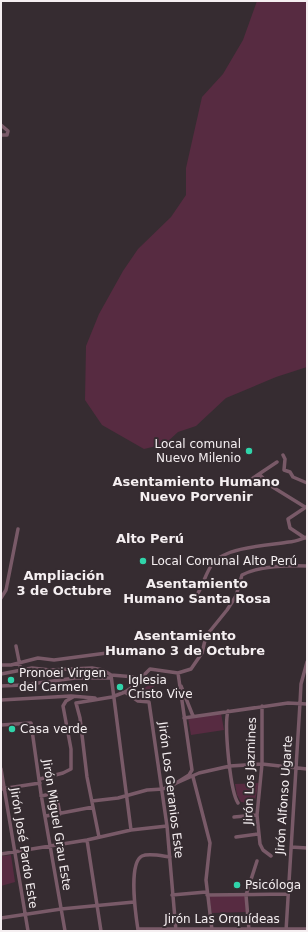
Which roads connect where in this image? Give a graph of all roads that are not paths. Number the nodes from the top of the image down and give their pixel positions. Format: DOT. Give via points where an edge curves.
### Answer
graph roads {
  1 [pos="1,125"];
  2 [pos="1,135"];
  3 [pos="283,455"];
  4 [pos="278,462"];
  5 [pos="259,474"];
  6 [pos="307,483"];
  7 [pos="241,486"];
  8 [pos="306,507"];
  9 [pos="18,529"];
  10 [pos="306,537"];
  11 [pos="307,566"];
  12 [pos="198,593"];
  13 [pos="2,596"];
  14 [pos="16,646"];
  15 [pos="122,651"];
  16 [pos="307,662"];
  17 [pos="19,663"];
  18 [pos="1,665"];
  19 [pos="20,671"];
  20 [pos="178,673"];
  21 [pos="1,674"];
  22 [pos="135,676"];
  23 [pos="111,677"];
  24 [pos="179,684"];
  25 [pos="1,686"];
  26 [pos="125,692"];
  27 [pos="73,697"];
  28 [pos="112,697"];
  29 [pos="100,699"];
  30 [pos="1,700"];
  31 [pos="300,703"];
  32 [pos="307,704"];
  33 [pos="262,706"];
  34 [pos="228,711"];
  35 [pos="193,716"];
  36 [pos="184,718"];
  37 [pos="1,725"];
  38 [pos="262,764"];
  39 [pos="230,766"];
  40 [pos="295,767"];
  41 [pos="1,769"];
  42 [pos="307,769"];
  43 [pos="192,776"];
  44 [pos="40,781"];
  45 [pos="171,787"];
  46 [pos="3,789"];
  47 [pos="163,789"];
  48 [pos="41,796"];
  49 [pos="127,796"];
  50 [pos="92,801"];
  51 [pos="238,803"];
  52 [pos="93,808"];
  53 [pos="60,814"];
  54 [pos="256,815"];
  55 [pos="46,816"];
  56 [pos="234,817"];
  57 [pos="167,826"];
  58 [pos="131,830"];
  59 [pos="258,834"];
  60 [pos="99,837"];
  61 [pos="236,837"];
  62 [pos="87,840"];
  63 [pos="51,847"];
  64 [pos="291,847"];
  65 [pos="307,848"];
  66 [pos="15,852"];
  67 [pos="1,854"];
  68 [pos="271,856"];
  69 [pos="170,857"];
  70 [pos="257,861"];
  71 [pos="207,894"];
  72 [pos="287,894"];
  73 [pos="172,895"];
  74 [pos="246,895"];
  75 [pos="134,902"];
  76 [pos="97,906"];
  77 [pos="61,909"];
  78 [pos="25,915"];
  79 [pos="1,918"];
  80 [pos="307,929"];
  81 [pos="138,930"];
  82 [pos="175,930"];
  83 [pos="212,930"];
  84 [pos="249,930"];
  85 [pos="286,930"];
  86 [pos="28,931"];
  87 [pos="65,931"];
  88 [pos="101,931"];
  1 -- 2 [label="street" via="8,133"];
  3 -- 6 [label="street" via="284,470"];
  4 -- 5 [label="street"];
  5 -- 7 [label="street"];
  5 -- 8 [label="street" via="271,486"];
  8 -- 10 [label="street" via="290,516 288,523 290,528"];
  9 -- 13 [label="street"];
  10 -- 12 [label="street" via="291,542 238,550 222,557 214,562"];
  11 -- 20 [label="street" via="283,566 242,575 236,596 206,636 198,660 191,669"];
  14 -- 17 [label="street"];
  15 -- 17 [label="street" via="54,660 38,658"];
  16 -- 31 [label="street, Jirón Alfonso Ugarte"];
  17 -- 18 [label="street"];
  17 -- 19 [label="street"];
  19 -- 21 [label="street"];
  19 -- 23 [label="street" via="32,668 92,668 100,669"];
  20 -- 24 [label="street"];
  20 -- 26 [label="street" via="150,670 142,681"];
  22 -- 23 [label="street"];
  23 -- 25 [label="street"];
  23 -- 28 [label="street"];
  24 -- 35 [label="street"];
  24 -- 36 [label="street"];
  26 -- 28 [label="street"];
  26 -- 47 [label="street, Jirón Los Geranios Este" via="138,701 149,702"];
  27 -- 29 [label="street"];
  27 -- 30 [label="street"];
  27 -- 44 [label="street" via="62,706 71,749 71,769"];
  28 -- 29 [label="street"];
  28 -- 49 [label="street"];
  29 -- 50 [label="street" via="76,703"];
  31 -- 32 [label="street"];
  31 -- 33 [label="street"];
  31 -- 40 [label="street, Jirón Alfonso Ugarte"];
  33 -- 34 [label="street"];
  33 -- 38 [label="street, Jirón Los Jazmines"];
  34 -- 35 [label="street"];
  34 -- 39 [label="street"];
  35 -- 36 [label="street"];
  36 -- 45 [label="street" via="192,770"];
  37 -- 44 [label="street, Jirón Miguel Grau Este" via="31,723"];
  38 -- 39 [label="street"];
  38 -- 40 [label="street"];
  38 -- 54 [label="street, Jirón Los Jazmines"];
  39 -- 43 [label="street"];
  39 -- 51 [label="street" via="230,776"];
  40 -- 42 [label="street"];
  40 -- 64 [label="street, Jirón Alfonso Ugarte"];
  41 -- 46 [label="street, Jirón José Pardo Este"];
  43 -- 45 [label="street"];
  43 -- 71 [label="street" via="210,843"];
  44 -- 46 [label="street"];
  44 -- 48 [label="street, Jirón Miguel Grau Este"];
  45 -- 47 [label="street"];
  46 -- 66 [label="street, Jirón José Pardo Este"];
  47 -- 49 [label="street" via="147,790"];
  47 -- 57 [label="street, Jirón Los Geranios Este"];
  48 -- 53 [label="street" via="56,793"];
  48 -- 55 [label="street, Jirón Miguel Grau Este"];
  49 -- 50 [label="street"];
  49 -- 58 [label="street"];
  50 -- 52 [label="street"];
  52 -- 53 [label="street"];
  52 -- 60 [label="street"];
  53 -- 55 [label="street"];
  54 -- 56 [label="street"];
  54 -- 59 [label="street, Jirón Los Jazmines"];
  55 -- 63 [label="street, Jirón Miguel Grau Este"];
  57 -- 58 [label="street"];
  57 -- 69 [label="street, Jirón Los Geranios Este"];
  58 -- 60 [label="street"];
  59 -- 61 [label="street"];
  59 -- 68 [label="street, Jirón Los Jazmines" via="262,848"];
  60 -- 62 [label="street"];
  62 -- 63 [label="street"];
  62 -- 76 [label="street"];
  63 -- 66 [label="street"];
  63 -- 77 [label="street, Jirón Miguel Grau Este"];
  64 -- 65 [label="street"];
  64 -- 72 [label="street, Jirón Alfonso Ugarte"];
  66 -- 67 [label="street"];
  66 -- 78 [label="street, Jirón José Pardo Este"];
  69 -- 73 [label="street, Jirón Los Geranios Este"];
  69 -- 75 [label="street" via="146,855 138,860"];
  70 -- 74 [label="street"];
  71 -- 73 [label="street"];
  71 -- 74 [label="street"];
  71 -- 83 [label="street"];
  72 -- 74 [label="street"];
  72 -- 85 [label="street, Jirón Alfonso Ugarte"];
  73 -- 82 [label="street, Jirón Los Geranios Este"];
  74 -- 84 [label="street"];
  75 -- 76 [label="street"];
  75 -- 81 [label="street"];
  76 -- 77 [label="street"];
  76 -- 88 [label="street"];
  77 -- 78 [label="street"];
  77 -- 87 [label="street, Jirón Miguel Grau Este"];
  78 -- 79 [label="street"];
  78 -- 86 [label="street, Jirón José Pardo Este"];
  80 -- 85 [label="street, Jirón Las Orquídeas"];
  81 -- 82 [label="street, Jirón Las Orquídeas"];
  82 -- 83 [label="street, Jirón Las Orquídeas"];
  83 -- 84 [label="street, Jirón Las Orquídeas"];
  84 -- 85 [label="street, Jirón Las Orquídeas"];
}
